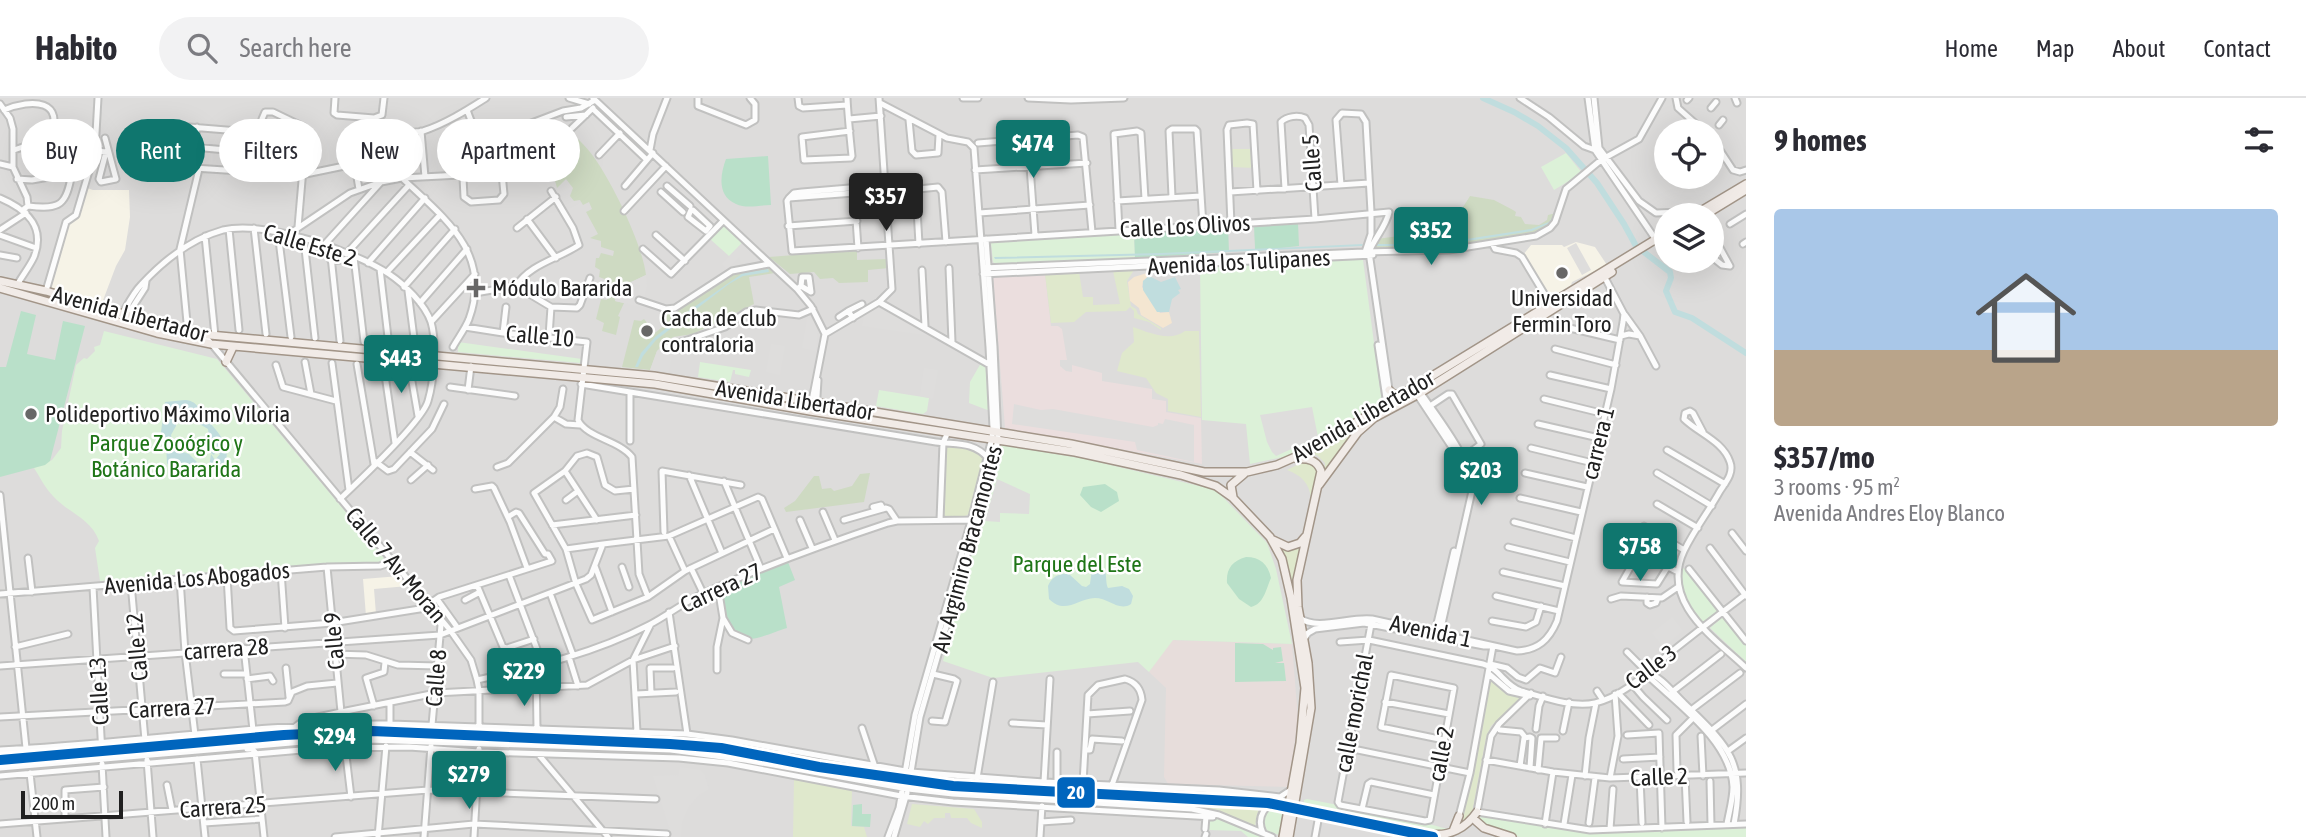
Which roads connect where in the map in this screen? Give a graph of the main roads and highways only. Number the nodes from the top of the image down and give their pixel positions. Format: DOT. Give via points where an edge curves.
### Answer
graph roads {
  1 [pos="1746,184"];
  2 [pos="1746,190"];
  3 [pos="1719,203"];
  4 [pos="1722,203"];
  5 [pos="1654,243"];
  6 [pos="0,281"];
  7 [pos="0,288"];
  8 [pos="122,318"];
  9 [pos="213,340"];
  10 [pos="233,347"];
  11 [pos="433,359"];
  12 [pos="226,362"];
  13 [pos="582,376"];
  14 [pos="1389,390"];
  15 [pos="1417,391"];
  16 [pos="1402,395"];
  17 [pos="813,407"];
  18 [pos="1389,407"];
  19 [pos="995,435"];
  20 [pos="1289,460"];
  21 [pos="1247,472"];
  22 [pos="1319,485"];
  23 [pos="1233,498"];
  24 [pos="1308,531"];
  25 [pos="1270,537"];
  26 [pos="1291,808"];
  27 [pos="1459,816"];
  28 [pos="1337,819"];
  29 [pos="1475,820"];
  30 [pos="1395,830"];
  31 [pos="1454,835"];
  32 [pos="1283,837"];
  33 [pos="1289,837"];
  34 [pos="1404,837"];
  35 [pos="1433,837"];
  36 [pos="1504,837"];
  37 [pos="1512,837"];
  1 -- 3 [label="main road"];
  2 -- 4 [label="main road"];
  5 -- 15 [label="main road"];
  6 -- 8 [label="main road, Avenida Libertador" via="46,291"];
  7 -- 8 [label="main road, Avenida Libertador"];
  8 -- 9 [label="main road, Avenida Libertador"];
  8 -- 9 [label="main road, Avenida Libertador" via="157,333"];
  9 -- 10 [label="main road, Avenida Libertador"];
  9 -- 11 [label="main road, Avenida Libertador"];
  10 -- 11 [label="main road, Avenida Libertador"];
  10 -- 12 [label="main road"];
  11 -- 13 [label="main road, Avenida Libertador"];
  11 -- 13 [label="main road, Avenida Libertador"];
  13 -- 17 [label="main road, Avenida Libertador"];
  13 -- 17 [label="main road, Avenida Libertador" via="654,376"];
  14 -- 16 [label="main road"];
  15 -- 16 [label="main road, Avenida Libertador"];
  15 -- 18 [label="main road"];
  16 -- 18 [label="main road, Avenida Libertador"];
  17 -- 19 [label="main road, Avenida Libertador"];
  17 -- 19 [label="main road, Avenida Libertador" via="948,432"];
  18 -- 20 [label="main road, Avenida Libertador"];
  18 -- 22 [label="main road" via="1358,432"];
  19 -- 21 [label="main road, Avenida Libertador" via="1106,451 1204,472"];
  19 -- 23 [label="main road, Avenida Libertador" via="1181,475 1216,486"];
  20 -- 21 [label="main road, Avenida Libertador"];
  20 -- 22 [label="main road" via="1316,463 1321,471"];
  21 -- 23 [label="main road" via="1231,485"];
  22 -- 24 [label="main road"];
  23 -- 25 [label="main road, Avenida Libertador"];
  24 -- 25 [label="main road" via="1294,546 1282,546"];
  24 -- 26 [label="main road" via="1297,580 1311,708"];
  25 -- 26 [label="main road, Avenida Libertador" via="1286,572 1305,688"];
  26 -- 28 [label="main road"];
  26 -- 32 [label="main road"];
  26 -- 33 [label="main road"];
  27 -- 31 [label="main road"];
  28 -- 30 [label="main road"];
  28 -- 34 [label="main road"];
  29 -- 31 [label="main road"];
  29 -- 31 [label="main road"];
  29 -- 36 [label="main road" via="1482,831"];
  29 -- 37 [label="main road"];
  30 -- 31 [label="main road"];
  30 -- 35 [label="main road"];
}
